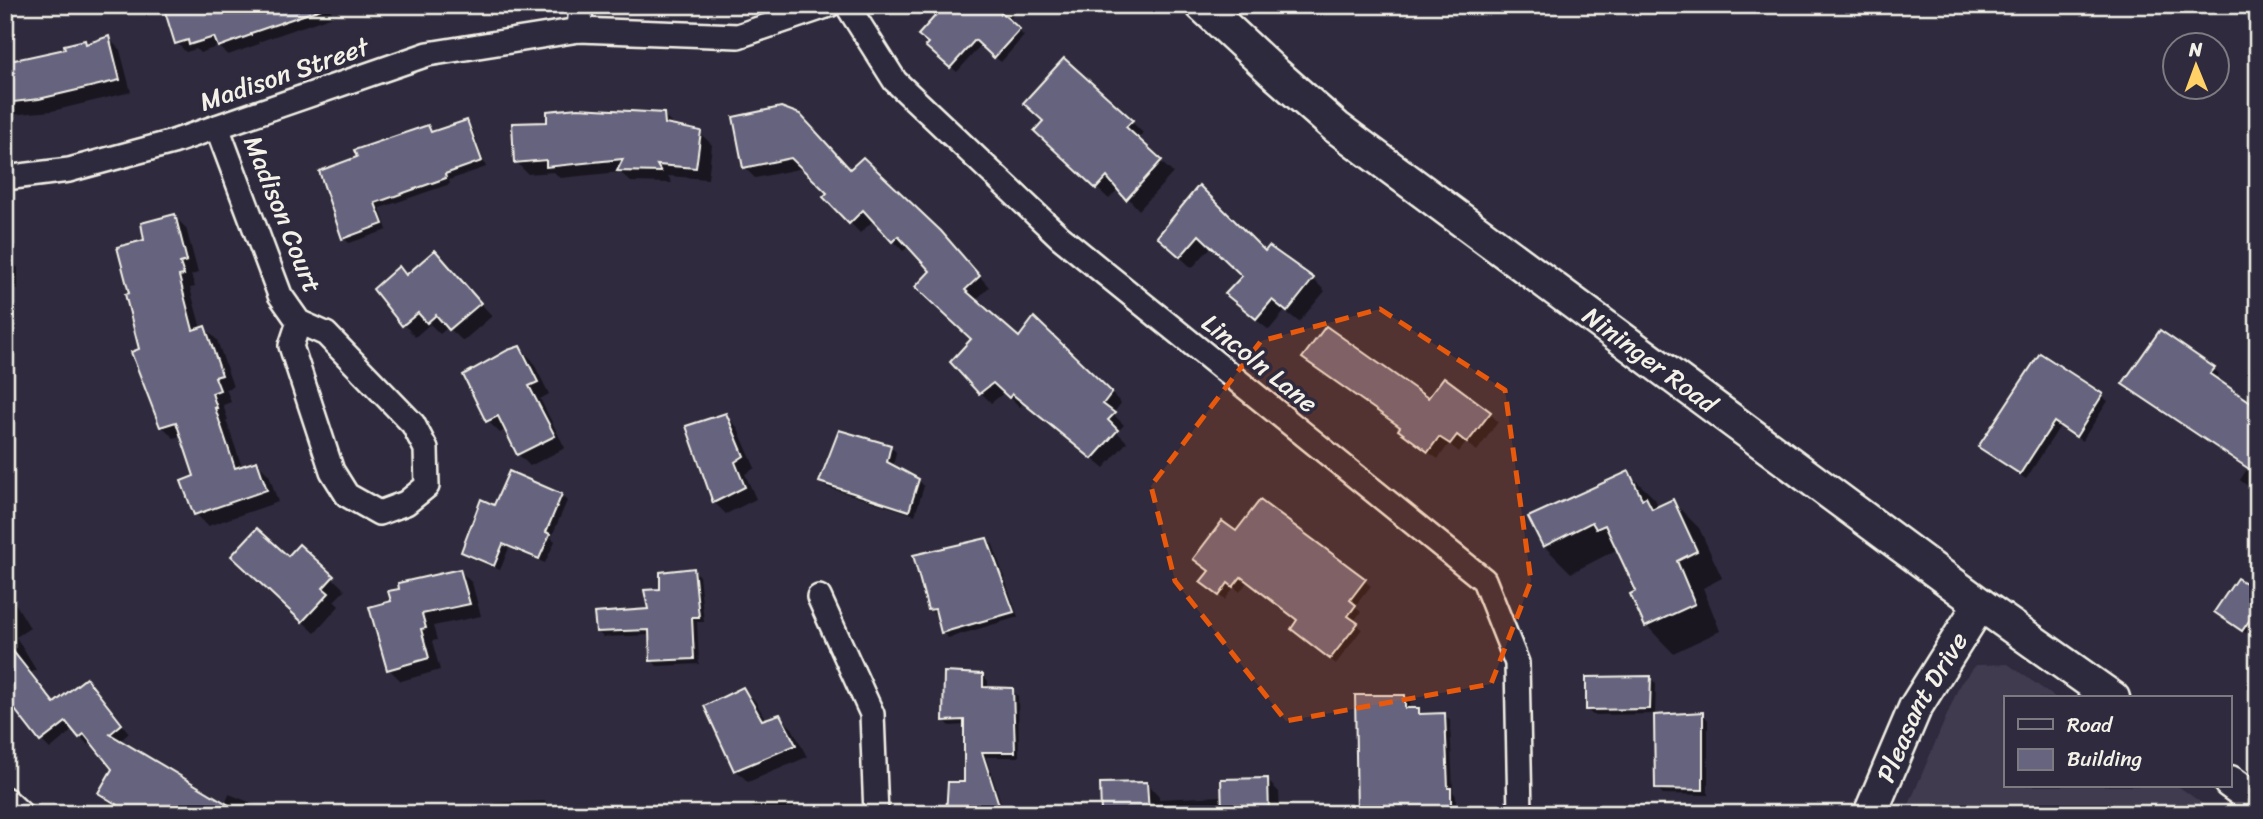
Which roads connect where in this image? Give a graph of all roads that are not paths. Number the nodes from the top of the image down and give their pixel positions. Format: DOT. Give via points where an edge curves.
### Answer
graph roads {
  1 [pos="581,5"];
  2 [pos="829,5"];
  3 [pos="847,5"];
  4 [pos="1202,5"];
  5 [pos="579,30"];
  6 [pos="217,127"];
  7 [pos="5,178"];
  8 [pos="299,321"];
  9 [pos="819,597"];
  10 [pos="1980,604"];
  11 [pos="2110,696"];
  12 [pos="2232,783"];
  13 [pos="5,799"];
  14 [pos="2258,802"];
  15 [pos="21,814"];
  16 [pos="876,814"];
  17 [pos="1520,814"];
  18 [pos="1870,814"];
  1 -- 5 [label="street"];
  2 -- 5 [label="street, Madison Street" via="738,36"];
  3 -- 17 [label="street, Lincoln Lane" via="895,81 1060,237 1485,580 1517,663"];
  4 -- 10 [label="street, Nininger Road" via="1336,127"];
  5 -- 6 [label="street, Madison Street" via="428,54"];
  6 -- 7 [label="street, Madison Street" via="69,170"];
  6 -- 8 [label="street, Madison Court" via="280,295"];
  8 -- 8 [label="street, Madison Court" via="326,334 412,424 426,449 426,486 406,503 379,513 347,495 331,471 292,346"];
  9 -- 16 [label="street" via="872,714"];
  10 -- 11 [label="street, Nininger Road"];
  10 -- 18 [label="street, Pleasant Drive" via="1915,708"];
  12 -- 14 [label="street"];
  13 -- 15 [label="street"];
}
